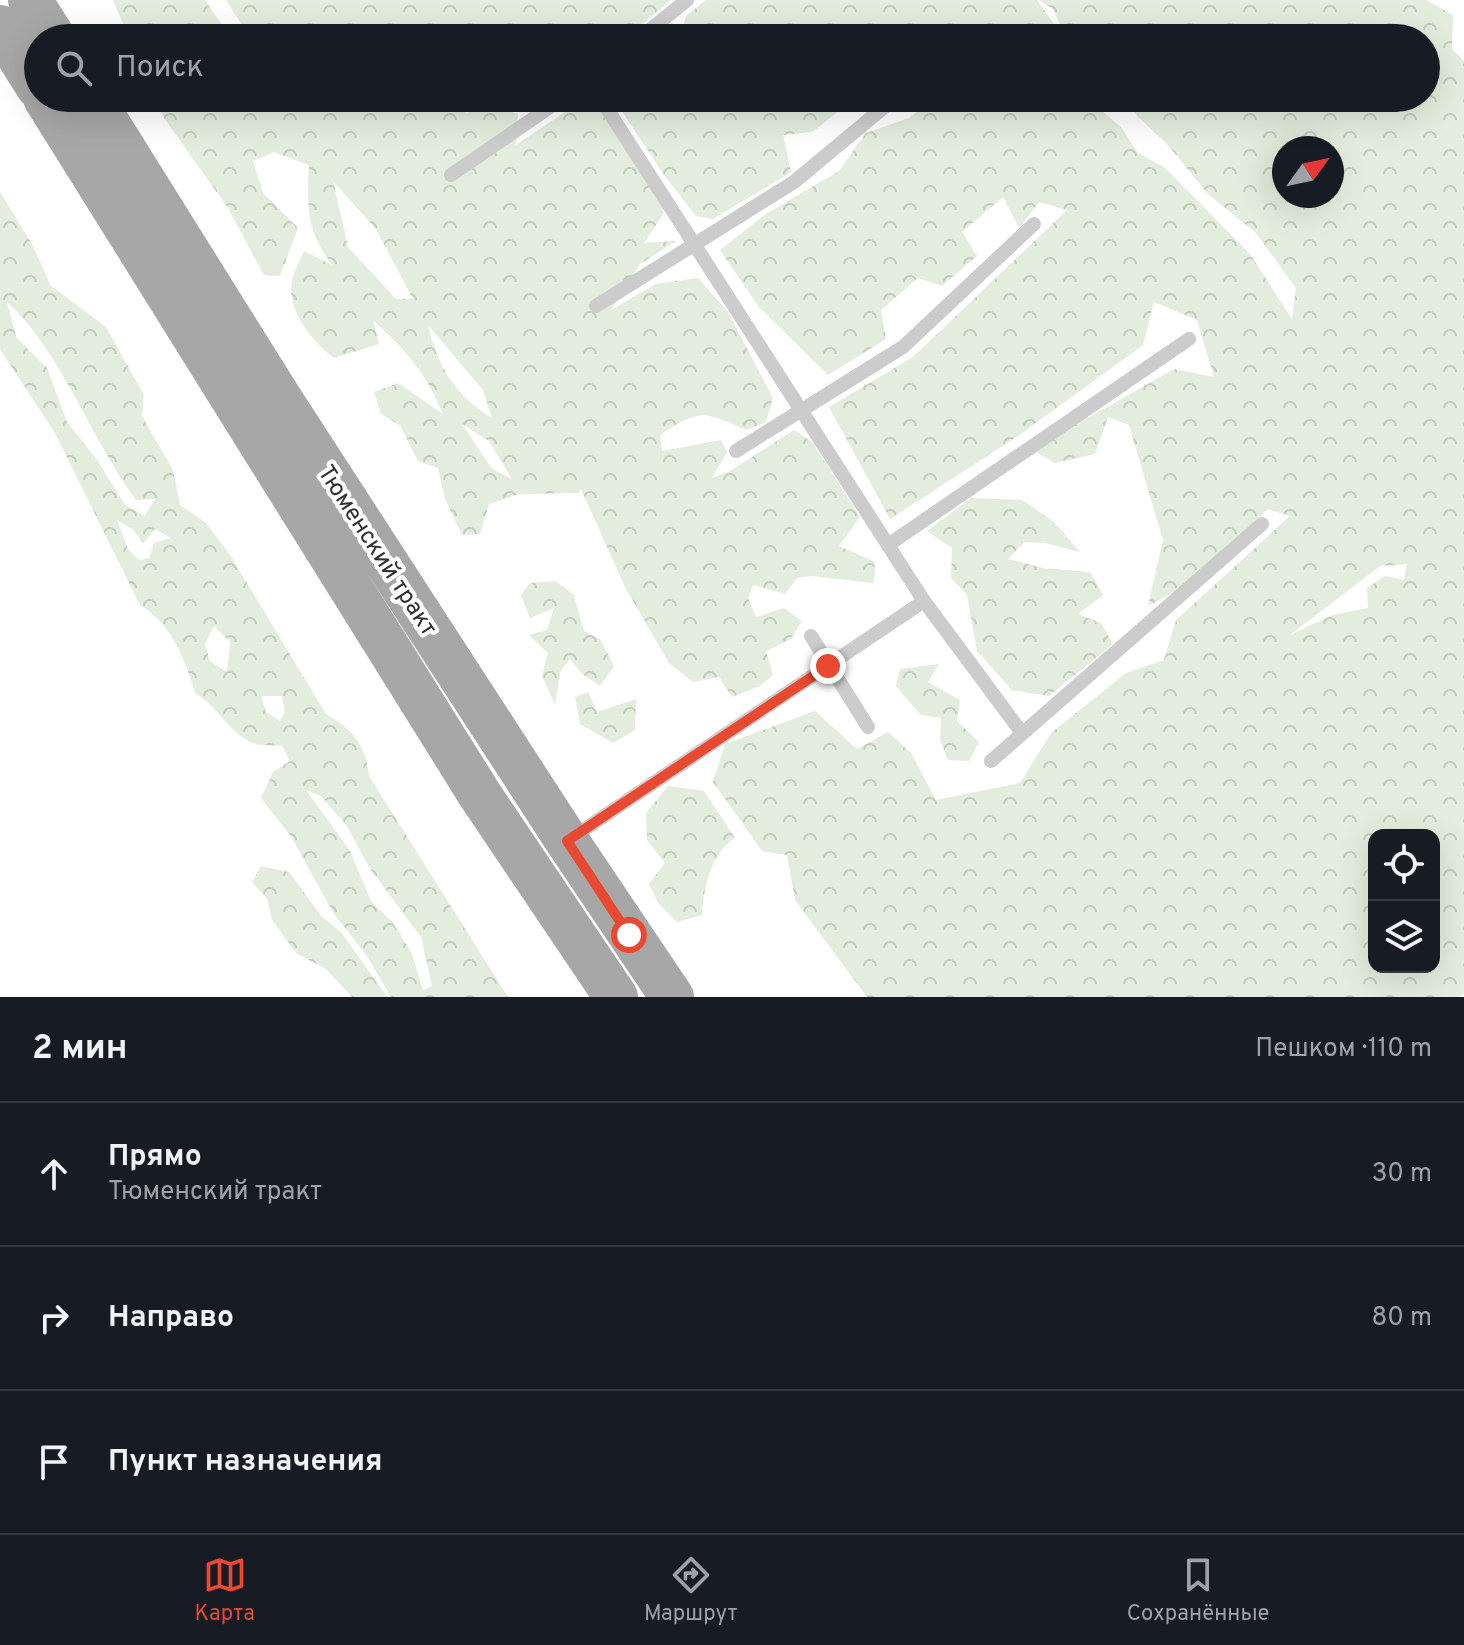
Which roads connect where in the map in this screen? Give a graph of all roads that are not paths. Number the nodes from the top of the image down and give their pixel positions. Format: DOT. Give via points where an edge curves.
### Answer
graph roads {
  1 [pos="30,0"];
  2 [pos="687,0"];
  3 [pos="45,24"];
  4 [pos="657,24"];
  5 [pos="0,27"];
  6 [pos="24,65"];
  7 [pos="54,112"];
  8 [pos="101,112"];
  9 [pos="543,112"];
  10 [pos="609,112"];
  11 [pos="878,112"];
  12 [pos="451,175"];
  13 [pos="1034,224"];
  14 [pos="695,244"];
  15 [pos="596,306"];
  16 [pos="1189,339"];
  17 [pos="801,410"];
  18 [pos="736,451"];
  19 [pos="1262,524"];
  20 [pos="888,545"];
  21 [pos="924,601"];
  22 [pos="811,636"];
  23 [pos="828,666"];
  24 [pos="868,727"];
  25 [pos="1022,733"];
  26 [pos="991,761"];
  27 [pos="480,795"];
  28 [pos="567,841"];
  29 [pos="587,997"];
  30 [pos="616,997"];
  31 [pos="672,997"];
  1 -- 3 [label="main road"];
  2 -- 4 [label="lane"];
  5 -- 6 [label="main road"];
  7 -- 27 [label="main road, Тюменский тракт"];
  8 -- 28 [label="main road, Тюменский тракт"];
  9 -- 12 [label="lane"];
  10 -- 14 [label="lane"];
  11 -- 14 [label="lane" via="794,182"];
  13 -- 17 [label="lane" via="903,347"];
  14 -- 15 [label="lane"];
  14 -- 17 [label="lane"];
  16 -- 20 [label="lane"];
  17 -- 18 [label="lane"];
  17 -- 20 [label="lane"];
  19 -- 25 [label="lane"];
  20 -- 21 [label="lane"];
  21 -- 23 [label="lane"];
  21 -- 25 [label="lane"];
  22 -- 23 [label="lane"];
  23 -- 24 [label="lane"];
  23 -- 28 [label="lane"];
  25 -- 26 [label="lane"];
  27 -- 29 [label="main road" via="564,941"];
  27 -- 30 [label="main road, Тюменский тракт"];
  28 -- 31 [label="main road, Тюменский тракт"];
}
